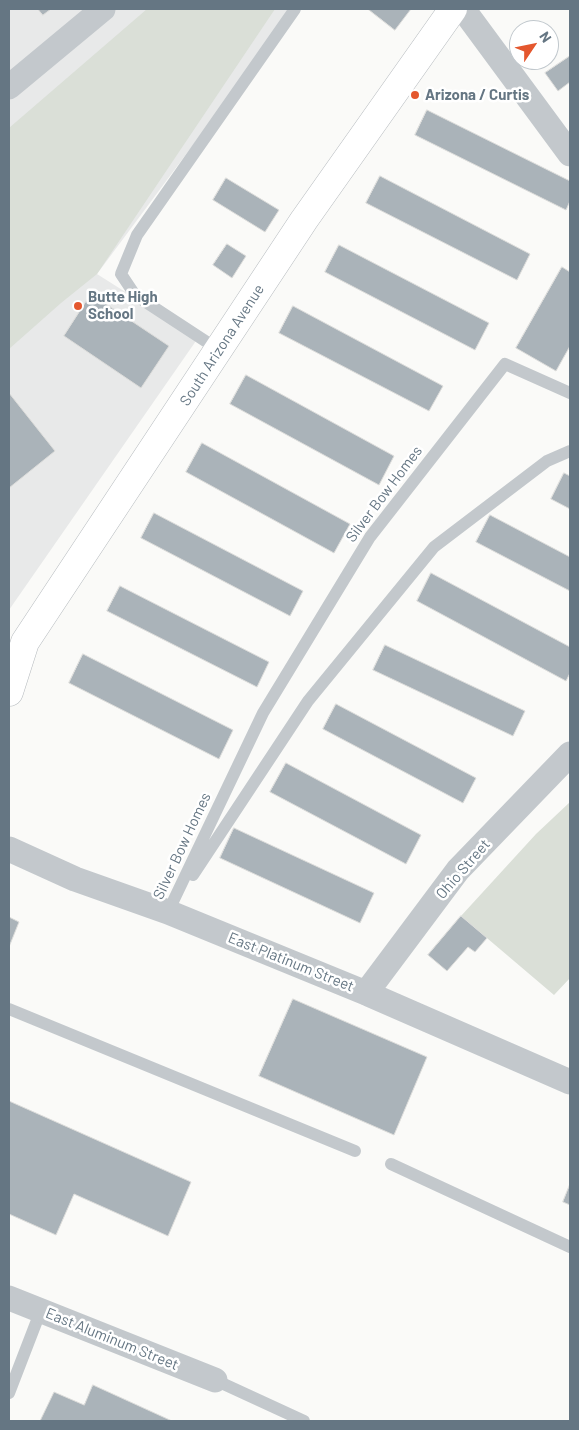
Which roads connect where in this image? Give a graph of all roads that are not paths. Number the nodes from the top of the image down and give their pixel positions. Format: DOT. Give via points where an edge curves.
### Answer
graph roads {
  1 [pos="103,9"];
  2 [pos="295,9"];
  3 [pos="453,9"];
  4 [pos="462,9"];
  5 [pos="9,87"];
  6 [pos="570,154"];
  7 [pos="219,350"];
  8 [pos="570,393"];
  9 [pos="570,451"];
  10 [pos="17,649"];
  11 [pos="9,692"];
  12 [pos="570,754"];
  13 [pos="9,848"];
  14 [pos="168,912"];
  15 [pos="366,993"];
  16 [pos="9,1009"];
  17 [pos="570,1082"];
  18 [pos="355,1151"];
  19 [pos="391,1164"];
  20 [pos="570,1246"];
  21 [pos="9,1298"];
  22 [pos="41,1310"];
  23 [pos="215,1380"];
  24 [pos="9,1393"];
  25 [pos="304,1421"];
  1 -- 5 [label="street"];
  2 -- 7 [label="lane" via="137,235 121,274 135,295"];
  3 -- 7 [label="main road, South Arizona Avenue" via="304,220"];
  4 -- 6 [label="street"];
  7 -- 10 [label="main road, South Arizona Avenue"];
  8 -- 14 [label="lane, Silver Bow Homes" via="505,364 382,521 263,713"];
  9 -- 14 [label="lane, Silver Bow Homes" via="547,460 434,547 308,701"];
  10 -- 11 [label="main road, South Arizona Avenue"];
  12 -- 15 [label="street, Ohio Street" via="458,870"];
  13 -- 14 [label="street, East Platinum Street" via="75,879"];
  14 -- 15 [label="street, East Platinum Street"];
  15 -- 17 [label="street, East Platinum Street"];
  16 -- 18 [label="lane"];
  19 -- 20 [label="lane"];
  21 -- 22 [label="street, East Aluminum Street"];
  22 -- 23 [label="street, East Aluminum Street"];
  22 -- 24 [label="lane"];
  23 -- 25 [label="lane"];
}
